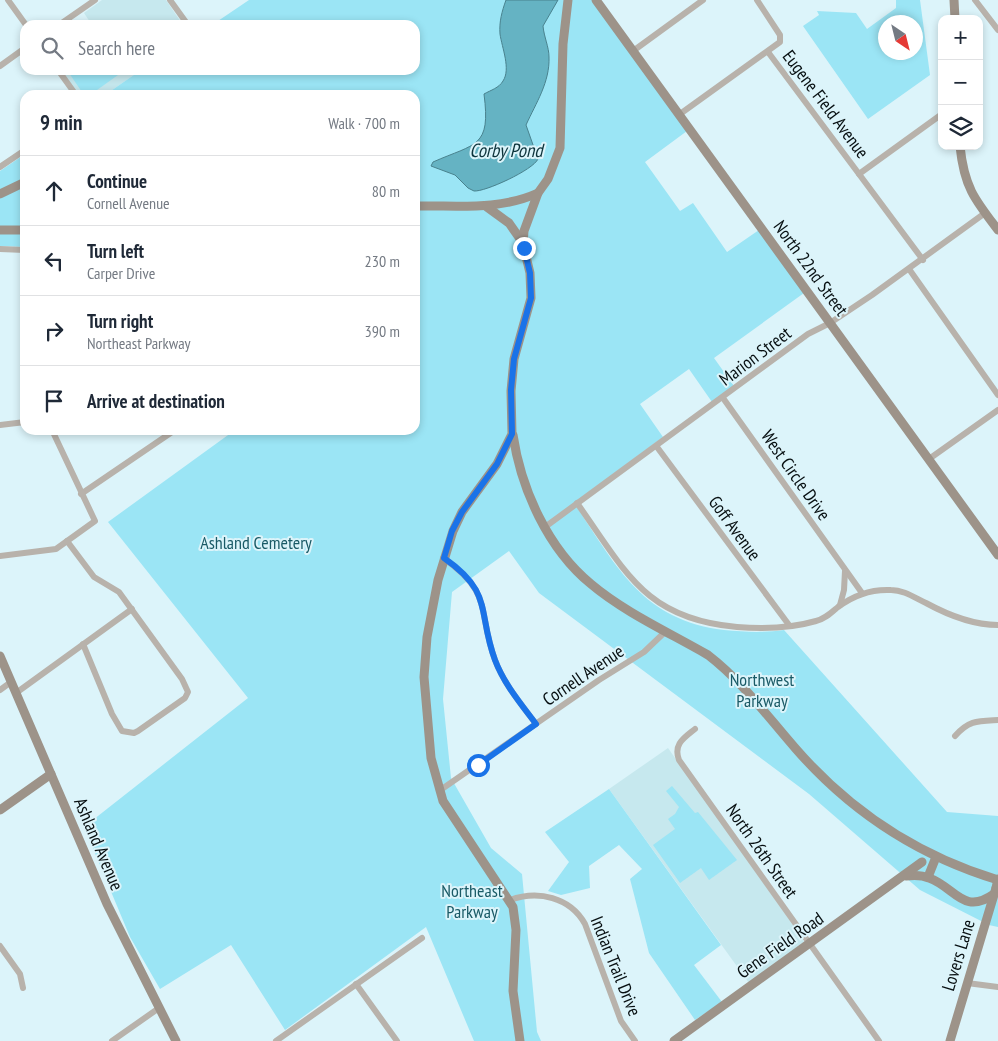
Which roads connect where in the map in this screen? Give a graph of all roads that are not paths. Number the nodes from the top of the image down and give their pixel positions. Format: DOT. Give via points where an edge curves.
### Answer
graph roads {
  1 [pos="8,0"];
  2 [pos="95,0"];
  3 [pos="170,0"];
  4 [pos="568,0"];
  5 [pos="596,0"];
  6 [pos="703,0"];
  7 [pos="757,0"];
  8 [pos="954,0"];
  9 [pos="975,0"];
  10 [pos="955,15"];
  11 [pos="22,20"];
  12 [pos="66,20"];
  13 [pos="184,20"];
  14 [pos="998,30"];
  15 [pos="633,51"];
  16 [pos="20,52"];
  17 [pos="768,52"];
  18 [pos="0,66"];
  19 [pos="62,75"];
  20 [pos="72,90"];
  21 [pos="680,114"];
  22 [pos="938,117"];
  23 [pos="960,150"];
  24 [pos="20,153"];
  25 [pos="0,167"];
  26 [pos="859,174"];
  27 [pos="20,184"];
  28 [pos="538,193"];
  29 [pos="0,194"];
  30 [pos="420,206"];
  31 [pos="487,207"];
  32 [pos="985,214"];
  33 [pos="0,230"];
  34 [pos="20,230"];
  35 [pos="998,230"];
  36 [pos="523,244"];
  37 [pos="0,249"];
  38 [pos="20,250"];
  39 [pos="922,260"];
  40 [pos="909,269"];
  41 [pos="830,323"];
  42 [pos="998,395"];
  43 [pos="723,398"];
  44 [pos="998,410"];
  45 [pos="20,423"];
  46 [pos="0,425"];
  47 [pos="512,434"];
  48 [pos="54,435"];
  49 [pos="168,435"];
  50 [pos="657,447"];
  51 [pos="929,459"];
  52 [pos="518,463"];
  53 [pos="497,464"];
  54 [pos="81,494"];
  55 [pos="578,504"];
  56 [pos="545,527"];
  57 [pos="67,541"];
  58 [pos="998,555"];
  59 [pos="0,556"];
  60 [pos="444,558"];
  61 [pos="845,570"];
  62 [pos="862,593"];
  63 [pos="840,606"];
  64 [pos="132,610"];
  65 [pos="788,625"];
  66 [pos="998,625"];
  67 [pos="666,631"];
  68 [pos="83,644"];
  69 [pos="0,656"];
  70 [pos="11,682"];
  71 [pos="0,690"];
  72 [pos="16,693"];
  73 [pos="998,720"];
  74 [pos="536,724"];
  75 [pos="696,729"];
  76 [pos="955,736"];
  77 [pos="51,774"];
  78 [pos="440,791"];
  79 [pos="0,810"];
  80 [pos="931,855"];
  81 [pos="922,862"];
  82 [pos="906,876"];
  83 [pos="925,877"];
  84 [pos="996,885"];
  85 [pos="510,900"];
  86 [pos="974,902"];
  87 [pos="986,919"];
  88 [pos="422,938"];
  89 [pos="810,944"];
  90 [pos="0,946"];
  91 [pos="966,983"];
  92 [pos="356,984"];
  93 [pos="998,987"];
  94 [pos="23,988"];
  95 [pos="159,1008"];
  96 [pos="280,1040"];
  97 [pos="112,1041"];
  98 [pos="176,1041"];
  99 [pos="397,1041"];
  100 [pos="520,1041"];
  101 [pos="635,1041"];
  102 [pos="674,1041"];
  103 [pos="879,1041"];
  104 [pos="950,1041"];
  1 -- 11 [label="street"];
  2 -- 12 [label="street"];
  3 -- 13 [label="street"];
  4 -- 28 [label="street" via="563,44 560,148 548,179"];
  5 -- 15 [label="street, North 22nd Street"];
  6 -- 15 [label="street"];
  7 -- 17 [label="street" via="780,35 780,42"];
  8 -- 10 [label="street"];
  9 -- 14 [label="street"];
  15 -- 21 [label="street, North 22nd Street"];
  16 -- 18 [label="street"];
  17 -- 21 [label="street"];
  17 -- 26 [label="street, Eugene Field Avenue"];
  19 -- 20 [label="street"];
  21 -- 41 [label="street, North 22nd Street"];
  22 -- 26 [label="street, Eugene Field Avenue"];
  23 -- 32 [label="street" via="967,184"];
  24 -- 25 [label="street"];
  26 -- 39 [label="street, Eugene Field Avenue"];
  27 -- 29 [label="street"];
  28 -- 31 [label="street"];
  28 -- 36 [label="street" via="526,223"];
  30 -- 31 [label="street"];
  31 -- 36 [label="street" via="509,223"];
  32 -- 35 [label="street"];
  32 -- 39 [label="street, Marion Street"];
  33 -- 34 [label="street"];
  36 -- 47 [label="street" via="530,273 531,298 514,359"];
  37 -- 38 [label="street"];
  39 -- 40 [label="street, Marion Street"];
  40 -- 41 [label="street, Marion Street"];
  40 -- 42 [label="street"];
  41 -- 43 [label="street, Marion Street" via="808,334"];
  41 -- 51 [label="street, North 22nd Street"];
  43 -- 50 [label="street, Marion Street"];
  43 -- 61 [label="street, West Circle Drive"];
  44 -- 51 [label="street"];
  45 -- 46 [label="street"];
  47 -- 52 [label="street"];
  47 -- 53 [label="street"];
  48 -- 54 [label="street"];
  49 -- 54 [label="street"];
  50 -- 55 [label="street, Marion Street"];
  50 -- 65 [label="street, Goff Avenue"];
  51 -- 58 [label="street, North 22nd Street"];
  52 -- 53 [label="street"];
  52 -- 56 [label="street"];
  53 -- 60 [label="street" via="462,512"];
  54 -- 57 [label="street" via="95,521"];
  55 -- 56 [label="street, Marion Street"];
  55 -- 65 [label="street" via="640,588 670,610 714,625 752,628"];
  56 -- 67 [label="street" via="566,560 591,585"];
  57 -- 59 [label="street" via="56,549"];
  57 -- 64 [label="street" via="94,577 119,592"];
  60 -- 74 [label="street" via="460,570 477,592 485,612 495,661 508,686"];
  60 -- 78 [label="street" via="427,637 424,676 431,758"];
  61 -- 62 [label="street, West Circle Drive"];
  61 -- 63 [label="street"];
  62 -- 63 [label="street"];
  62 -- 66 [label="street" via="893,590 908,593 970,622"];
  63 -- 65 [label="street" via="817,621"];
  64 -- 68 [label="street"];
  64 -- 68 [label="street" via="188,692 185,698 134,733 122,731 117,725"];
  67 -- 74 [label="street, Cornell Avenue" via="644,652"];
  67 -- 80 [label="street" via="708,655 735,677 798,751 846,798 887,830"];
  68 -- 72 [label="street"];
  69 -- 70 [label="street, Ashland Avenue"];
  70 -- 71 [label="street"];
  70 -- 72 [label="street, Ashland Avenue"];
  72 -- 77 [label="street, Ashland Avenue"];
  73 -- 76 [label="street" via="965,725"];
  74 -- 78 [label="street, Cornell Avenue"];
  75 -- 89 [label="street, North 26th Street" via="678,744 676,753 679,760"];
  77 -- 79 [label="street"];
  77 -- 95 [label="street, Ashland Avenue" via="118,928"];
  78 -- 85 [label="street" via="456,823"];
  80 -- 81 [label="street, Gene Field Road"];
  80 -- 83 [label="street"];
  80 -- 84 [label="street"];
  81 -- 82 [label="street, Gene Field Road"];
  81 -- 83 [label="street"];
  82 -- 83 [label="street"];
  82 -- 89 [label="street, Gene Field Road"];
  83 -- 86 [label="street" via="960,899"];
  84 -- 86 [label="street" via="983,901"];
  84 -- 87 [label="street, Lovers Lane"];
  85 -- 100 [label="street" via="516,930 513,991"];
  85 -- 101 [label="street, Indian Trail Drive" via="520,896 546,896 577,912 585,924 621,1021"];
  86 -- 87 [label="street"];
  87 -- 91 [label="street, Lovers Lane"];
  88 -- 92 [label="street"];
  89 -- 102 [label="street, Gene Field Road"];
  89 -- 103 [label="street, North 26th Street"];
  90 -- 94 [label="street" via="20,974"];
  91 -- 93 [label="street"];
  91 -- 104 [label="street, Lovers Lane"];
  92 -- 96 [label="street"];
  92 -- 99 [label="street"];
  95 -- 97 [label="street"];
  95 -- 98 [label="street, Ashland Avenue"];
}
